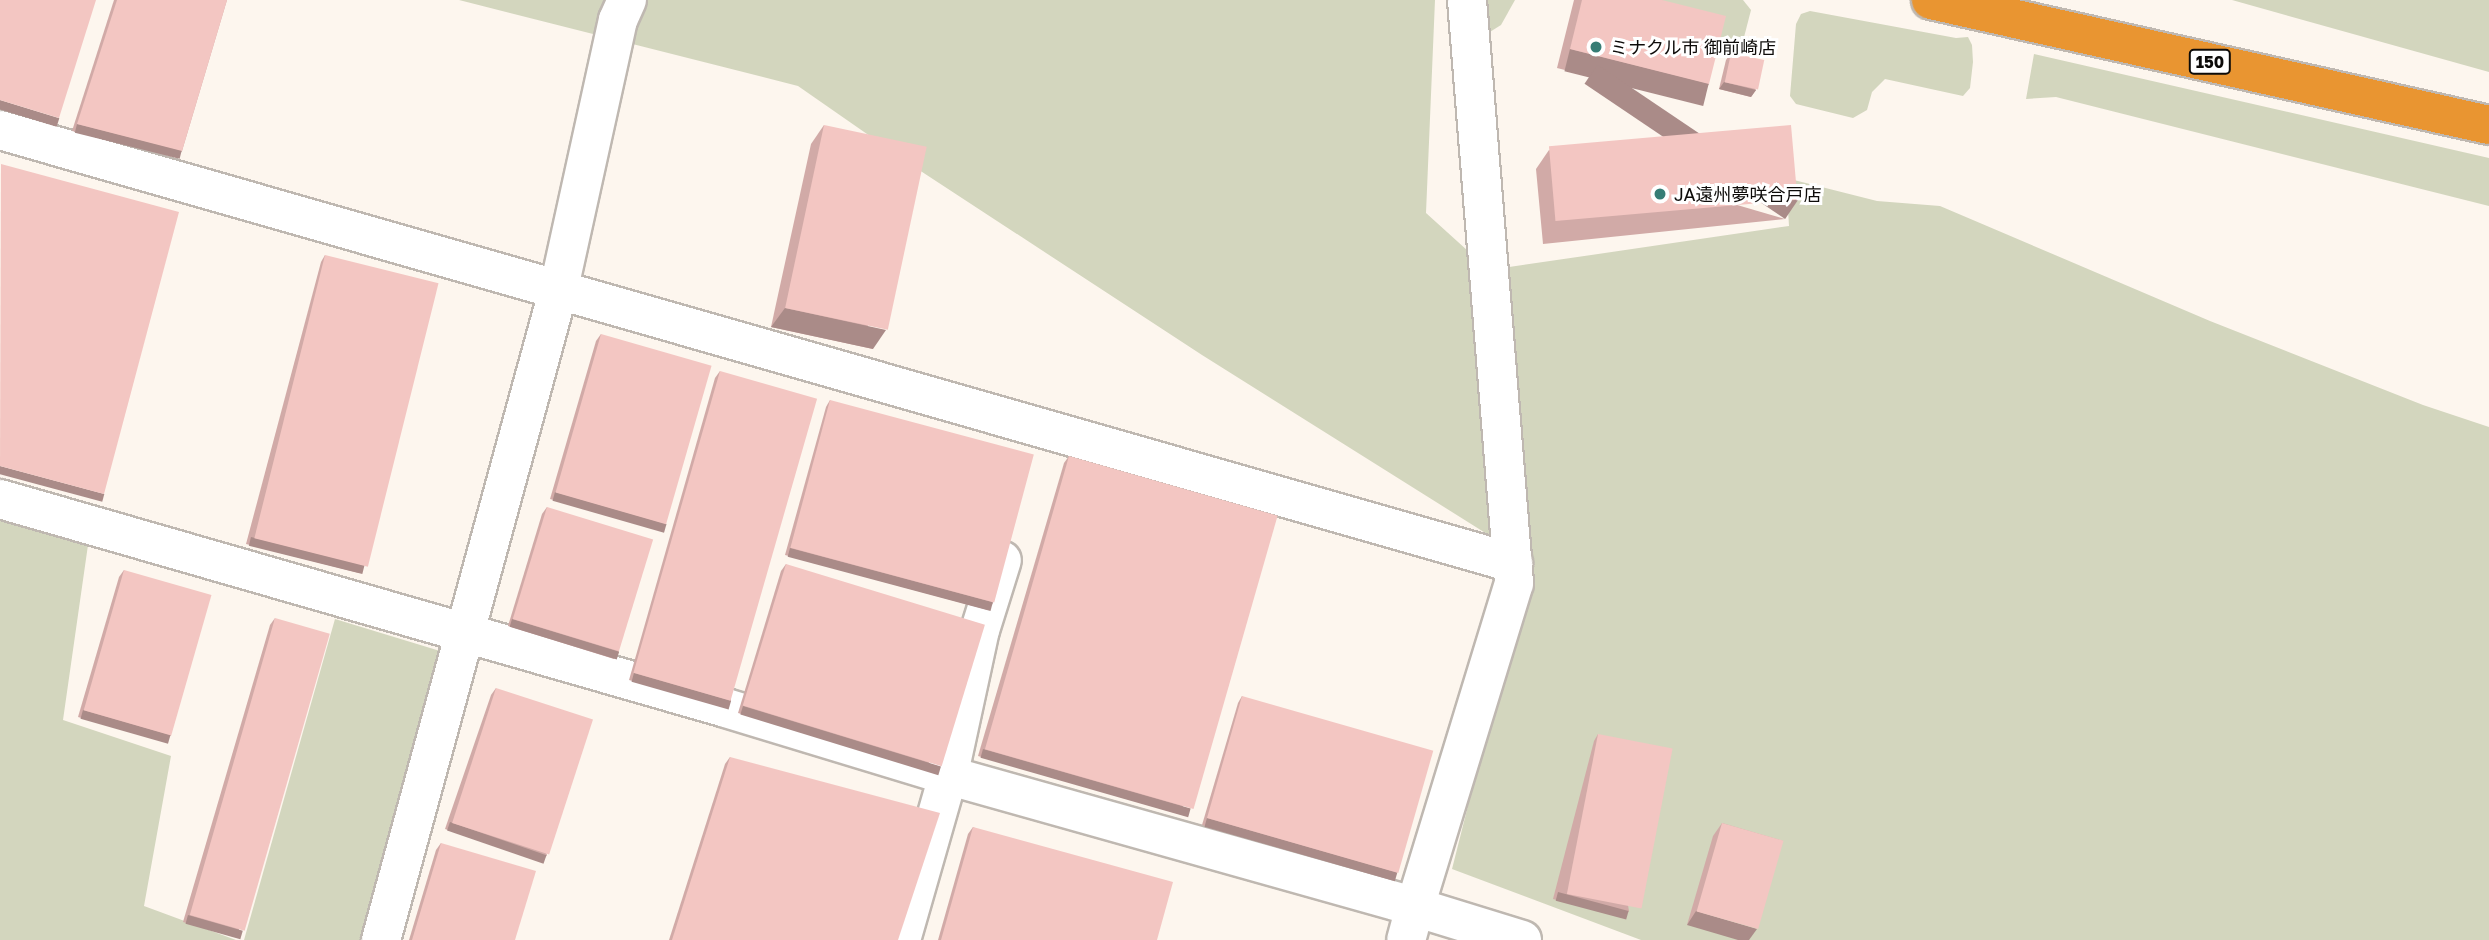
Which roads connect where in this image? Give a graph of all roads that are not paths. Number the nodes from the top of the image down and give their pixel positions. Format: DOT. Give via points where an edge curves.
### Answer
graph roads {
  1 [pos="627,0"];
  2 [pos="1467,0"];
  3 [pos="1931,0"];
  4 [pos="2489,125"];
  5 [pos="0,130"];
  6 [pos="559,288"];
  7 [pos="0,499"];
  8 [pos="1012,524"];
  9 [pos="1513,563"];
  10 [pos="464,635"];
  11 [pos="949,774"];
  12 [pos="1410,923"];
  13 [pos="381,940"];
  14 [pos="901,940"];
  15 [pos="1522,940"];
  1 -- 6 [label="street" via="618,20"];
  2 -- 9 [label="street"];
  3 -- 4 [label="highway, 150"];
  5 -- 6 [label="street"];
  6 -- 9 [label="street" via="1034,444"];
  6 -- 10 [label="street"];
  7 -- 10 [label="street"];
  8 -- 11 [label="street" via="980,630"];
  9 -- 12 [label="street" via="1514,583"];
  10 -- 11 [label="street"];
  10 -- 13 [label="street"];
  11 -- 12 [label="street"];
  11 -- 14 [label="street"];
  12 -- 15 [label="street"];
}
